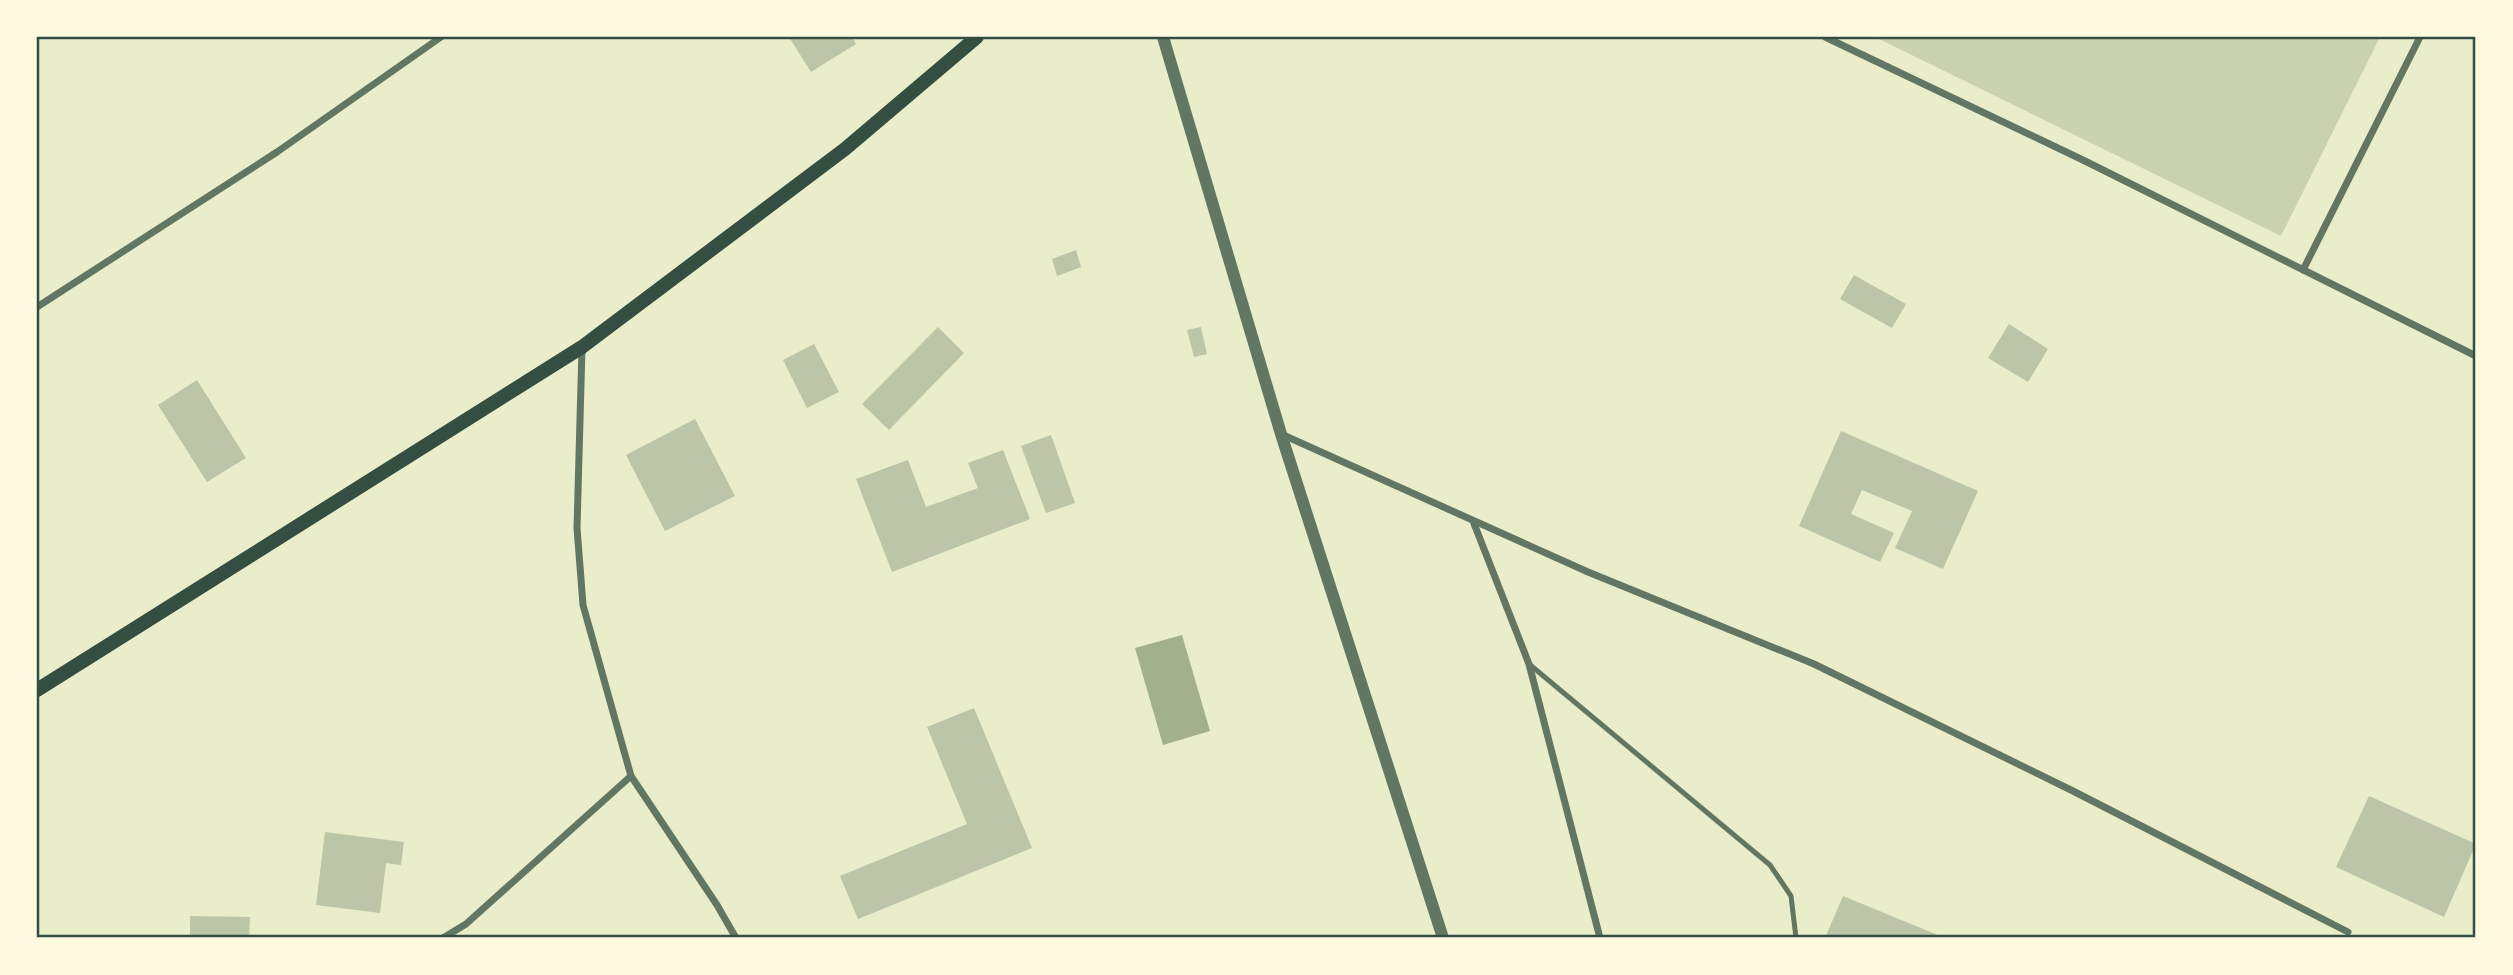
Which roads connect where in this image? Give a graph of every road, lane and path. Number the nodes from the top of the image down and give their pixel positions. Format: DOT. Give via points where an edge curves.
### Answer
graph roads {
  1 [pos="441,37"];
  2 [pos="976,37"];
  3 [pos="1163,37"];
  4 [pos="1825,37"];
  5 [pos="2420,37"];
  6 [pos="2303,270"];
  7 [pos="37,307"];
  8 [pos="582,347"];
  9 [pos="2476,356"];
  10 [pos="1281,434"];
  11 [pos="1474,521"];
  12 [pos="1529,664"];
  13 [pos="37,690"];
  14 [pos="631,776"];
  15 [pos="2348,932"];
  16 [pos="443,938"];
  17 [pos="736,938"];
  18 [pos="1443,938"];
  19 [pos="1600,938"];
  20 [pos="1796,938"];
  1 -- 7 [label="street" via="277,152"];
  2 -- 8 [label="main road" via="845,149"];
  3 -- 10 [label="street"];
  4 -- 6 [label="street"];
  5 -- 6 [label="street"];
  6 -- 9 [label="street"];
  8 -- 13 [label="main road"];
  8 -- 14 [label="street" via="577,528 583,606"];
  10 -- 11 [label="street"];
  10 -- 18 [label="street"];
  11 -- 12 [label="street"];
  11 -- 15 [label="street" via="1815,664"];
  12 -- 19 [label="street"];
  12 -- 20 [label="lane" via="1770,865 1791,896"];
  14 -- 16 [label="street" via="467,924"];
  14 -- 17 [label="street"];
}
